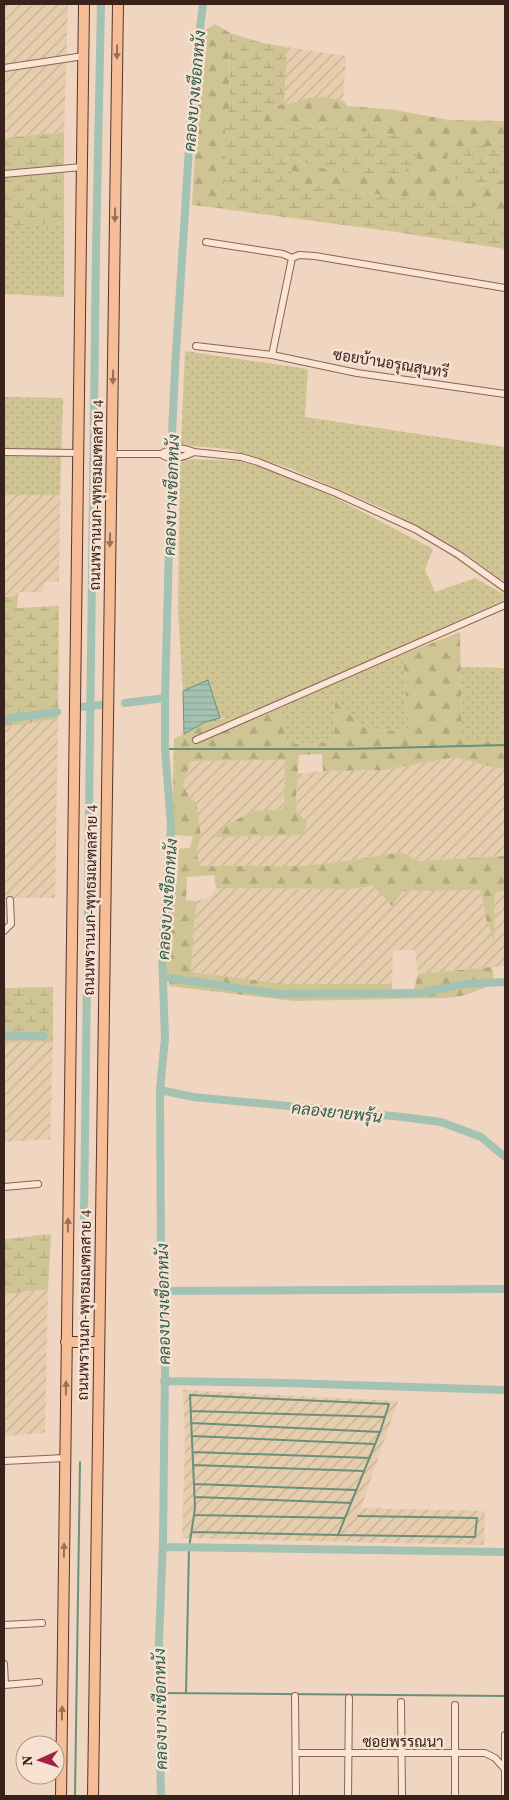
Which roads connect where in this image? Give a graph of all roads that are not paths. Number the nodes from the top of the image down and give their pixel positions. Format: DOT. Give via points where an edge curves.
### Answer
graph roads {
  1 [pos="84,4"];
  2 [pos="118,4"];
  3 [pos="84,56"];
  4 [pos="4,68"];
  5 [pos="82,167"];
  6 [pos="4,174"];
  7 [pos="206,242"];
  8 [pos="292,258"];
  9 [pos="505,288"];
  10 [pos="196,346"];
  11 [pos="272,355"];
  12 [pos="505,394"];
  13 [pos="4,452"];
  14 [pos="78,453"];
  15 [pos="112,454"];
  16 [pos="505,588"];
  17 [pos="505,605"];
  18 [pos="196,740"];
  19 [pos="10,900"];
  20 [pos="4,931"];
  21 [pos="38,1184"];
  22 [pos="4,1187"];
  23 [pos="66,1342"];
  24 [pos="99,1342"];
  25 [pos="65,1458"];
  26 [pos="4,1461"];
  27 [pos="42,1623"];
  28 [pos="4,1625"];
  29 [pos="4,1664"];
  30 [pos="39,1682"];
  31 [pos="4,1685"];
  32 [pos="295,1696"];
  33 [pos="349,1698"];
  34 [pos="401,1702"];
  35 [pos="455,1705"];
  36 [pos="505,1735"];
  37 [pos="296,1753"];
  38 [pos="348,1753"];
  39 [pos="454,1753"];
  40 [pos="402,1754"];
  41 [pos="505,1768"];
  42 [pos="61,1796"];
  43 [pos="92,1796"];
  44 [pos="296,1796"];
  45 [pos="348,1796"];
  46 [pos="402,1796"];
  47 [pos="455,1796"];
  48 [pos="505,1796"];
  1 -- 3 [label="main road, ถนนพรานนก-พุทธมณฑลสาย 4"];
  2 -- 15 [label="main road, ถนนพรานนก-พุทธมณฑลสาย 4, one-way"];
  3 -- 4 [label="street"];
  3 -- 5 [label="main road, ถนนพรานนก-พุทธมณฑลสาย 4"];
  5 -- 6 [label="street"];
  5 -- 14 [label="main road, ถนนพรานนก-พุทธมณฑลสาย 4"];
  7 -- 8 [label="street"];
  8 -- 9 [label="street" via="315,256"];
  8 -- 11 [label="street"];
  10 -- 11 [label="street, ซอยบ้านอรุณสุนทรี"];
  11 -- 12 [label="street, ซอยบ้านอรุณสุนทรี" via="357,372"];
  13 -- 14 [label="street"];
  23 -- 14 [label="main road, ถนนพรานนก-พุทธมณฑลสาย 4, one-way"];
  15 -- 16 [label="street" via="164,454 175,458 190,452 258,462 415,529"];
  15 -- 24 [label="main road, ถนนพรานนก-พุทธมณฑลสาย 4, one-way"];
  17 -- 18 [label="street"];
  19 -- 20 [label="street" via="10,924"];
  21 -- 22 [label="street"];
  23 -- 24 [label="main road"];
  25 -- 23 [label="main road, ถนนพรานนก-พุทธมณฑลสาย 4, one-way"];
  24 -- 43 [label="main road, ถนนพรานนก-พุทธมณฑลสาย 4"];
  25 -- 26 [label="street"];
  42 -- 25 [label="main road, ถนนพรานนก-พุทธมณฑลสาย 4, one-way"];
  27 -- 28 [label="street"];
  29 -- 31 [label="street"];
  30 -- 31 [label="street"];
  32 -- 37 [label="street"];
  33 -- 38 [label="street"];
  34 -- 40 [label="street"];
  35 -- 39 [label="street"];
  36 -- 41 [label="street"];
  37 -- 38 [label="street, ซอยพรรณนา"];
  37 -- 44 [label="street"];
  38 -- 40 [label="street, ซอยพรรณนา"];
  38 -- 45 [label="street"];
  39 -- 40 [label="street, ซอยพรรณนา"];
  39 -- 41 [label="street, ซอยพรรณนา" via="485,1753"];
  39 -- 47 [label="street"];
  40 -- 46 [label="street"];
  41 -- 48 [label="street"];
}
